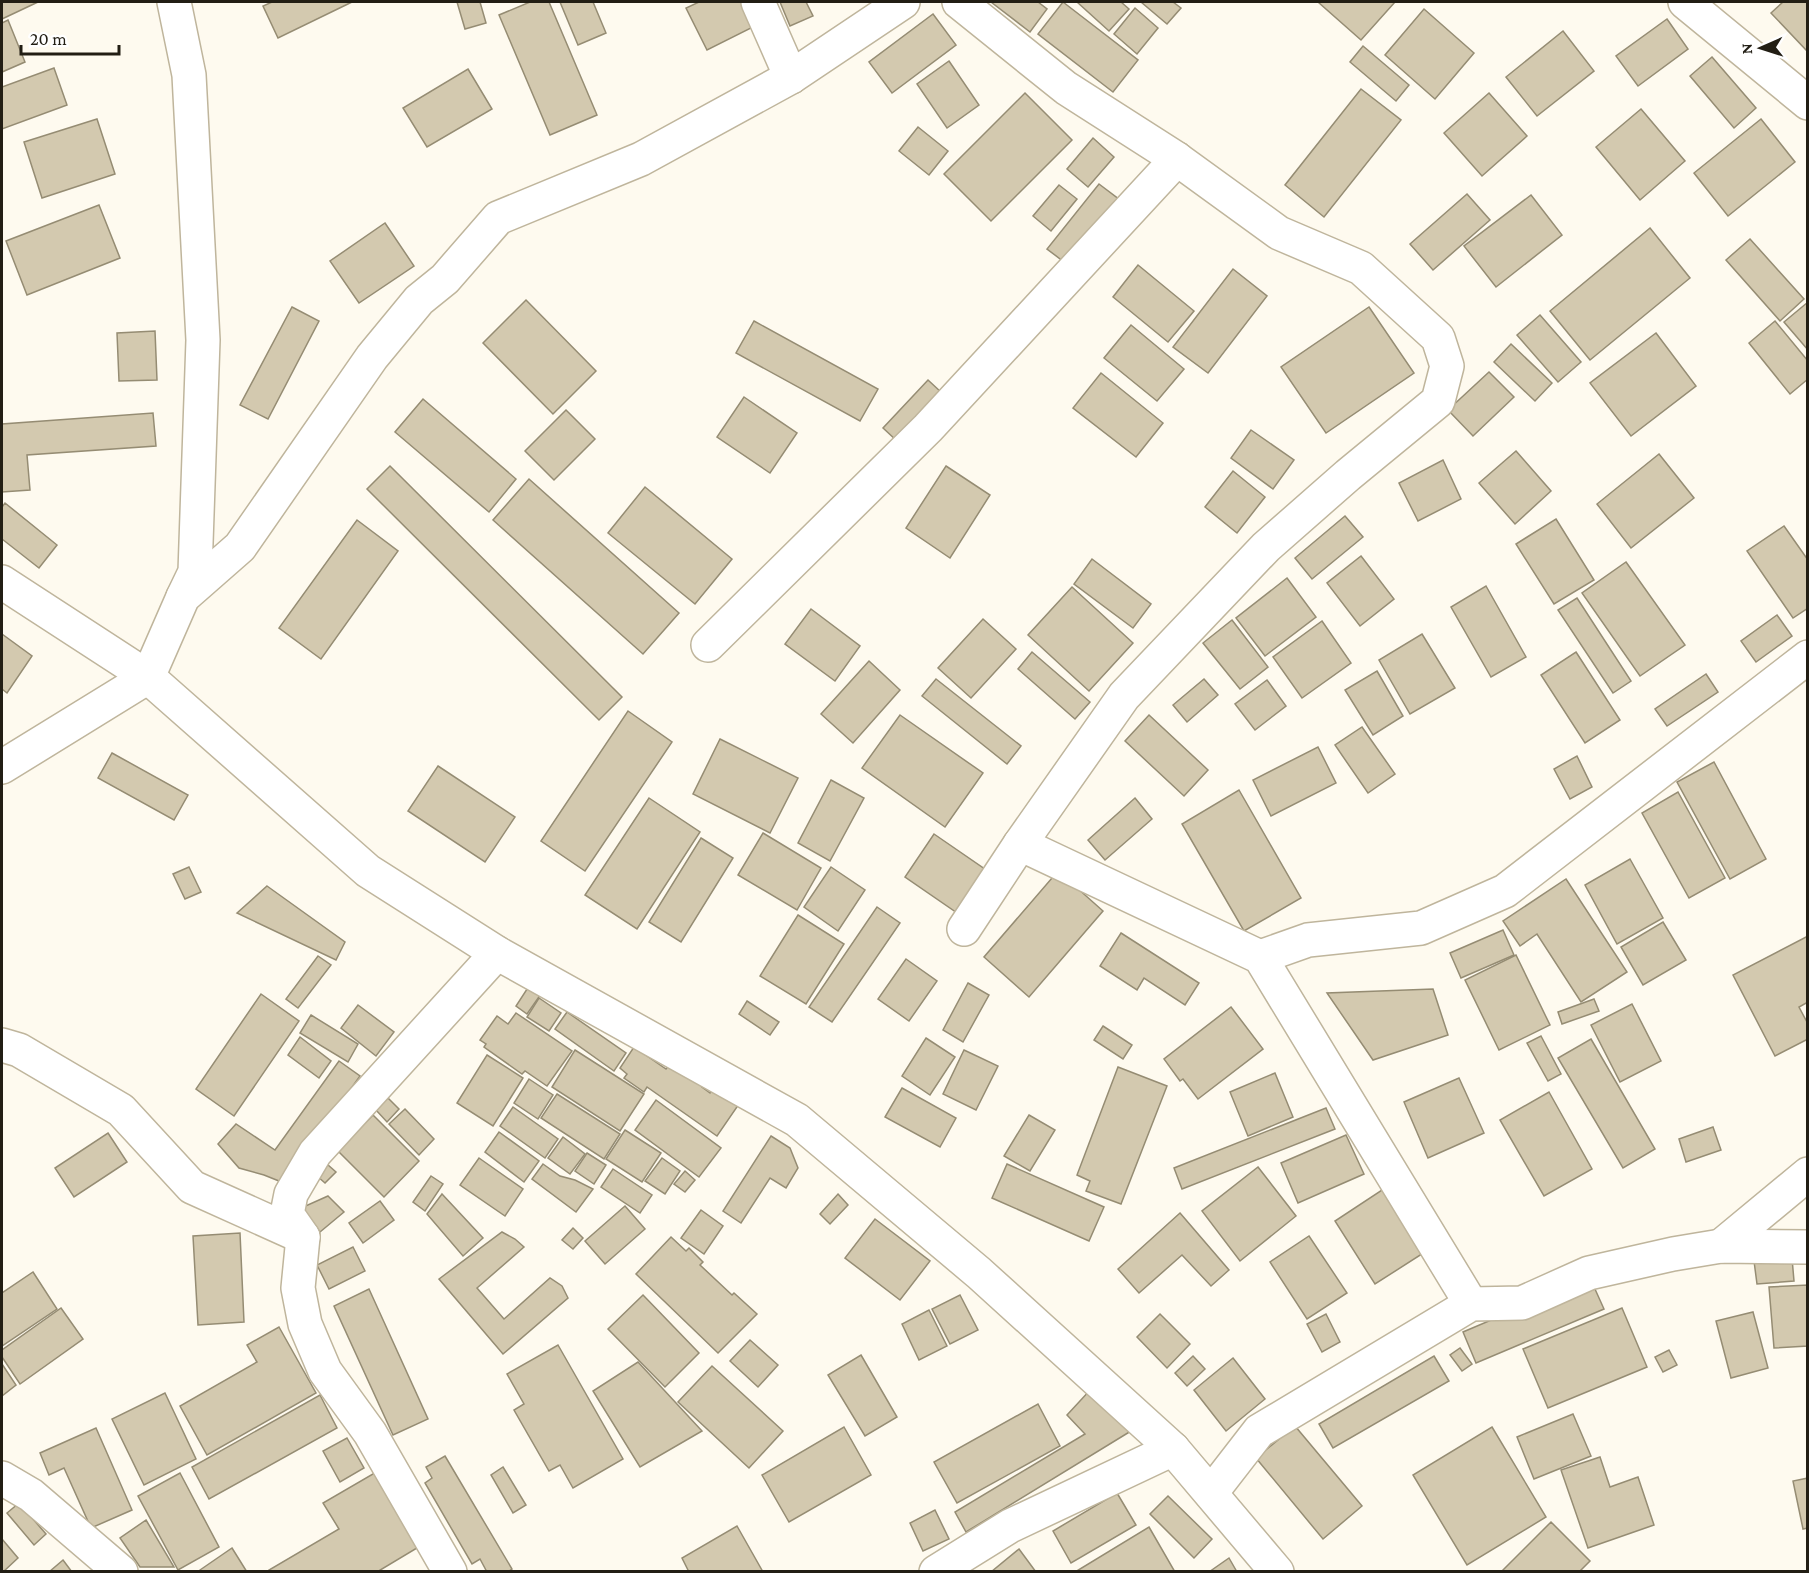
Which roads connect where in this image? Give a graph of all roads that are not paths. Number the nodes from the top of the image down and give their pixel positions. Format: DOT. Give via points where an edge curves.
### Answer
graph roads {
  1 [pos="174,2"];
  2 [pos="758,2"];
  3 [pos="903,2"];
  4 [pos="959,2"];
  5 [pos="1685,2"];
  6 [pos="791,77"];
  7 [pos="1808,103"];
  8 [pos="1177,159"];
  9 [pos="2,582"];
  10 [pos="183,597"];
  11 [pos="708,645"];
  12 [pos="1808,657"];
  13 [pos="148,677"];
  14 [pos="2,767"];
  15 [pos="1020,844"];
  16 [pos="964,929"];
  17 [pos="497,953"];
  18 [pos="1260,957"];
  19 [pos="2,1045"];
  20 [pos="1808,1174"];
  21 [pos="303,1237"];
  22 [pos="1721,1246"];
  23 [pos="1808,1247"];
  24 [pos="1471,1304"];
  25 [pos="1173,1449"];
  26 [pos="2,1478"];
  27 [pos="1211,1493"];
  28 [pos="121,1572"];
  29 [pos="450,1572"];
  30 [pos="936,1572"];
  31 [pos="1277,1572"];
  1 -- 10 [label="street" via="189,75 203,340 195,572"];
  2 -- 6 [label="street"];
  3 -- 6 [label="street"];
  4 -- 8 [label="street" via="1066,88"];
  5 -- 7 [label="street"];
  6 -- 10 [label="street" via="641,159 498,218 446,279 419,300 372,357 240,547"];
  8 -- 11 [label="street" via="928,428"];
  8 -- 15 [label="street" via="1279,233 1360,268 1438,338 1447,366 1438,401 1266,548 1124,696"];
  9 -- 13 [label="street"];
  10 -- 13 [label="street"];
  12 -- 18 [label="street" via="1505,891 1420,928 1308,940"];
  13 -- 14 [label="street"];
  13 -- 17 [label="street" via="368,871"];
  15 -- 16 [label="street"];
  15 -- 18 [label="street"];
  17 -- 21 [label="street" via="315,1153 291,1194 287,1214"];
  17 -- 25 [label="street" via="797,1120 979,1273"];
  18 -- 24 [label="street"];
  19 -- 21 [label="street" via="19,1050 121,1110 192,1187"];
  20 -- 22 [label="street"];
  21 -- 29 [label="street" via="298,1288 305,1324 321,1362 370,1433"];
  22 -- 23 [label="street"];
  22 -- 24 [label="street" via="1589,1273 1522,1303"];
  24 -- 27 [label="street" via="1259,1431"];
  25 -- 27 [label="street"];
  25 -- 30 [label="street" via="1010,1526"];
  26 -- 28 [label="street" via="31,1494"];
  27 -- 31 [label="street"];
}
